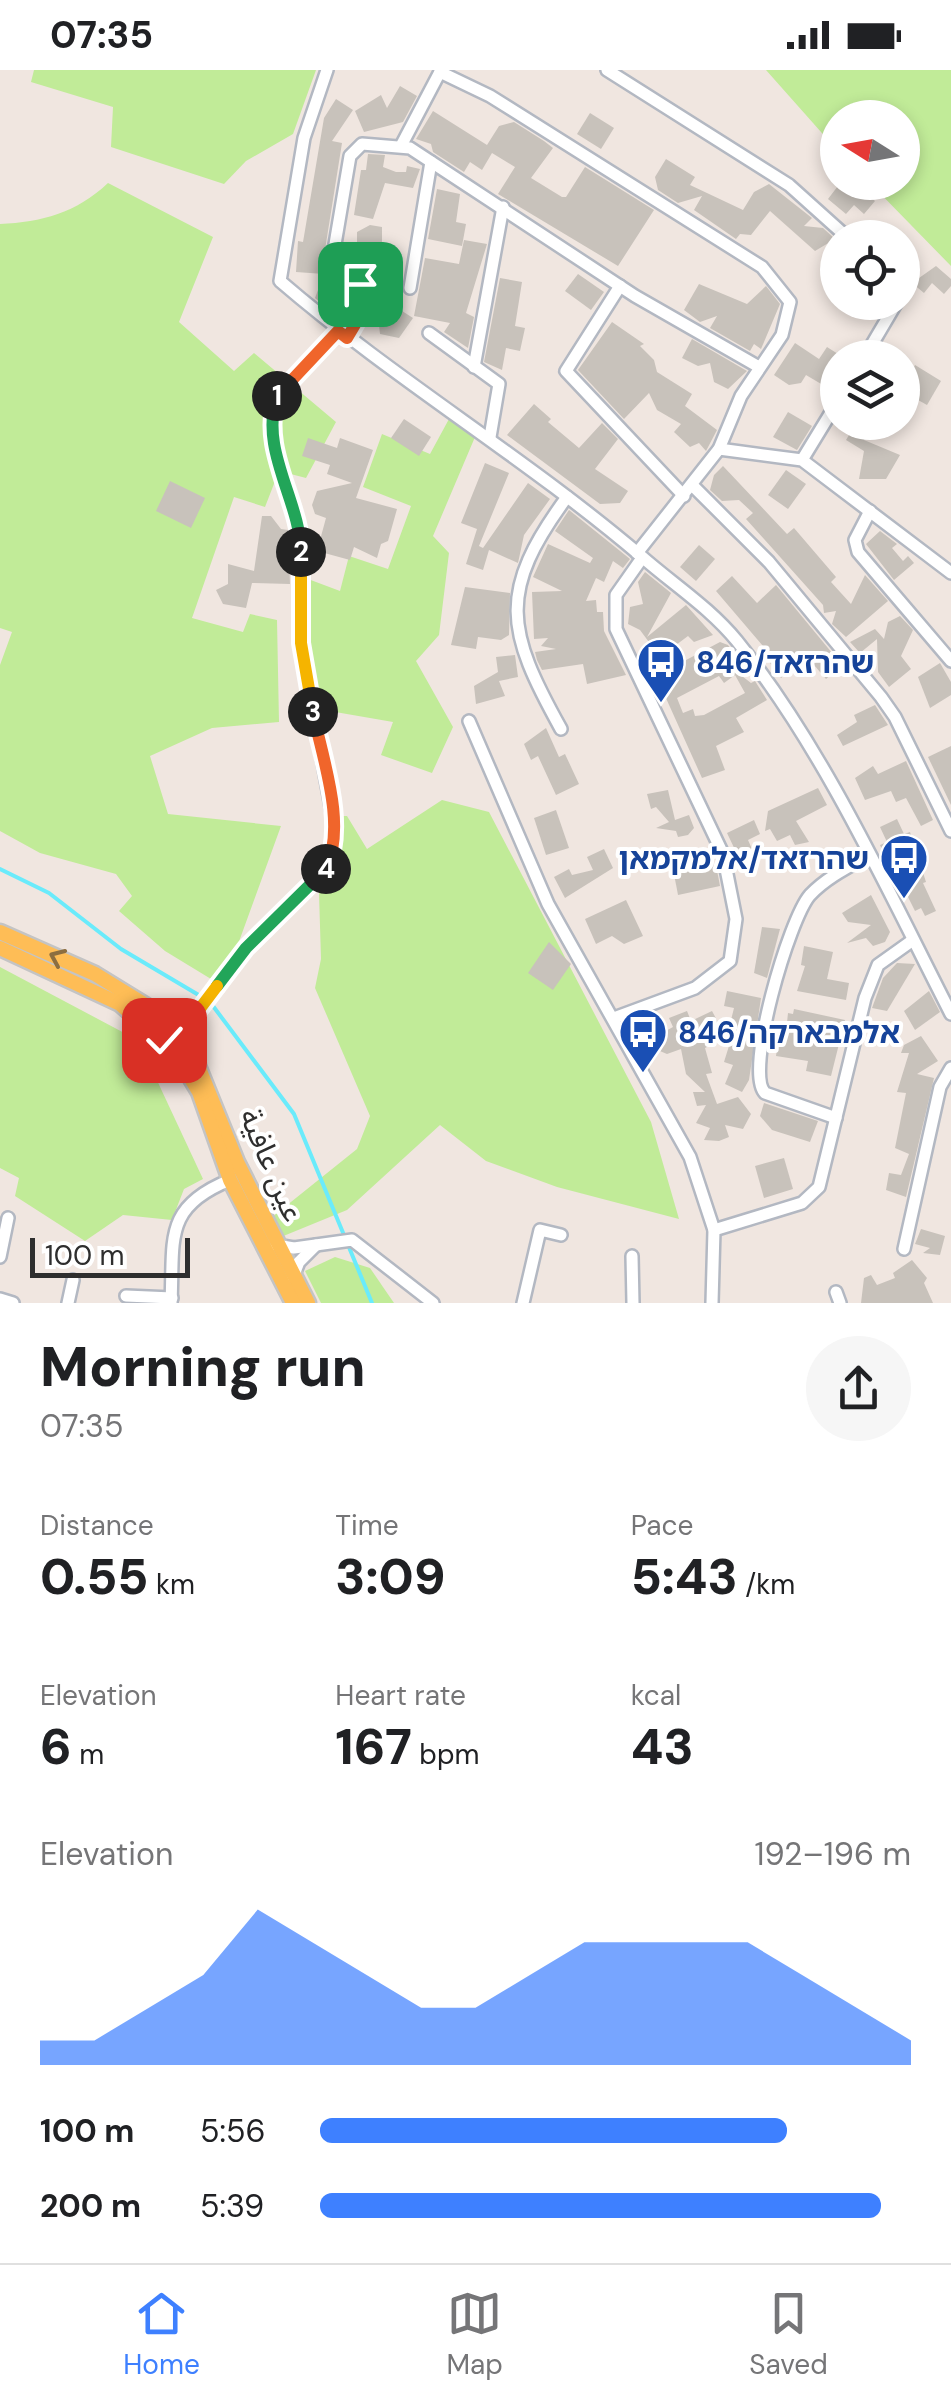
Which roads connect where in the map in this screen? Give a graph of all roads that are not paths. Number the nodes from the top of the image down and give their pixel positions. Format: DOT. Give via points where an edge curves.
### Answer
graph roads {
  1 [pos="327,70"];
  2 [pos="607,70"];
  3 [pos="440,71"];
  4 [pos="401,146"];
  5 [pos="432,162"];
  6 [pos="504,207"];
  7 [pos="828,220"];
  8 [pos="620,286"];
  9 [pos="410,288"];
  10 [pos="429,333"];
  11 [pos="342,334"];
  12 [pos="474,366"];
  13 [pos="759,368"];
  14 [pos="820,431"];
  15 [pos="490,437"];
  16 [pos="719,449"];
  17 [pos="802,460"];
  18 [pos="688,490"];
  19 [pos="566,497"];
  20 [pos="870,510"];
  21 [pos="640,555"];
  22 [pos="951,573"];
  23 [pos="951,661"];
  24 [pos="469,721"];
  25 [pos="562,729"];
  26 [pos="951,831"];
  27 [pos="868,856"];
  28 [pos="0,932"];
  29 [pos="913,940"];
  30 [pos="0,948"];
  31 [pos="951,1014"];
  32 [pos="614,1018"];
  33 [pos="173,1022"];
  34 [pos="189,1023"];
  35 [pos="164,1040"];
  36 [pos="194,1046"];
  37 [pos="175,1052"];
  38 [pos="951,1068"];
  39 [pos="836,1118"];
  40 [pos="230,1180"];
  41 [pos="8,1218"];
  42 [pos="714,1230"];
  43 [pos="560,1235"];
  44 [pos="275,1244"];
  45 [pos="316,1244"];
  46 [pos="904,1249"];
  47 [pos="632,1256"];
  48 [pos="0,1257"];
  49 [pos="294,1278"];
  50 [pos="73,1280"];
  51 [pos="126,1296"];
  52 [pos="0,1299"];
  53 [pos="172,1300"];
  54 [pos="12,1303"];
  55 [pos="68,1303"];
  56 [pos="293,1303"];
  57 [pos="308,1303"];
  58 [pos="433,1303"];
  59 [pos="522,1303"];
  60 [pos="634,1303"];
  61 [pos="712,1303"];
  1 -- 11 [label="street" via="304,138 280,281"];
  2 -- 7 [label="street" via="790,185"];
  3 -- 4 [label="street"];
  3 -- 13 [label="street" via="762,266 791,311"];
  4 -- 5 [label="street"];
  4 -- 11 [label="street" via="362,144 350,156 334,256 366,300"];
  5 -- 6 [label="street"];
  5 -- 9 [label="street"];
  6 -- 8 [label="street"];
  6 -- 12 [label="street"];
  8 -- 13 [label="street"];
  8 -- 18 [label="street" via="566,371"];
  10 -- 12 [label="street"];
  11 -- 15 [label="street"];
  11 -- 34 [label="street" via="281,389 273,414 276,458 301,540 301,643 334,824 333,853 322,876 246,948"];
  12 -- 15 [label="street" via="499,384"];
  13 -- 16 [label="street"];
  14 -- 17 [label="street"];
  15 -- 19 [label="street"];
  16 -- 17 [label="street"];
  16 -- 18 [label="street"];
  17 -- 20 [label="street"];
  18 -- 21 [label="street"];
  18 -- 26 [label="street" via="769,562 881,697"];
  19 -- 21 [label="street"];
  19 -- 25 [label="street" via="534,542 518,598 524,659"];
  20 -- 22 [label="street"];
  20 -- 23 [label="street" via="855,540 858,552"];
  21 -- 27 [label="street" via="736,640 788,715"];
  21 -- 32 [label="street" via="616,595 616,630 723,854 736,919 730,960 695,988"];
  24 -- 32 [label="street" via="548,904"];
  27 -- 29 [label="street"];
  27 -- 39 [label="street" via="827,880 802,908 757,1064 765,1093"];
  33 -- 28 [label="main road, one-way" via="96,974"];
  29 -- 31 [label="street"];
  29 -- 39 [label="street" via="878,965"];
  30 -- 35 [label="main road" via="120,1004"];
  32 -- 42 [label="street" via="690,1157"];
  33 -- 34 [label="main road"];
  33 -- 35 [label="main road"];
  34 -- 36 [label="main road"];
  35 -- 37 [label="main road"];
  36 -- 37 [label="main road"];
  36 -- 44 [label="main road, عين عافية"];
  37 -- 40 [label="main road, عين عافية" via="199,1092"];
  38 -- 46 [label="street" via="940,1087"];
  39 -- 42 [label="street" via="819,1186 802,1203"];
  40 -- 53 [label="street" via="195,1196 182,1214"];
  40 -- 56 [label="main road, عين عافية"];
  41 -- 48 [label="street"];
  42 -- 61 [label="street"];
  43 -- 59 [label="street" via="540,1230"];
  44 -- 45 [label="street"];
  44 -- 49 [label="main road, عين عافية"];
  45 -- 49 [label="street"];
  45 -- 58 [label="street" via="362,1244"];
  47 -- 60 [label="street"];
  49 -- 57 [label="main road, عين عافية"];
  50 -- 55 [label="street"];
  51 -- 53 [label="street"];
  52 -- 54 [label="street"];
}
